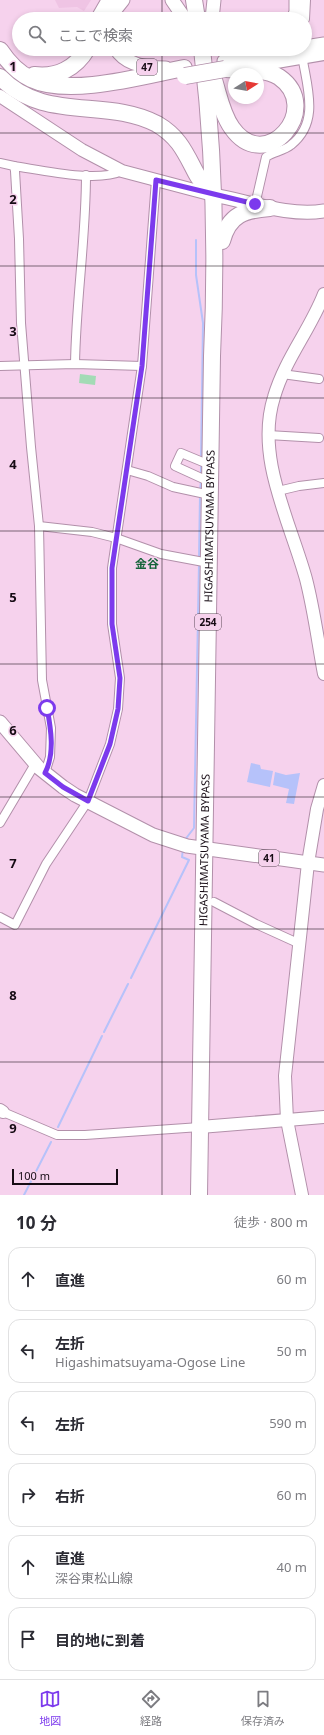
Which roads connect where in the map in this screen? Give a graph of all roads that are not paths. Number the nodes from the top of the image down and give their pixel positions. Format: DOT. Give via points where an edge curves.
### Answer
graph roads {
  1 [pos="110,0"];
  2 [pos="123,0"];
  3 [pos="172,0"];
  4 [pos="194,0"];
  5 [pos="204,0"];
  6 [pos="214,0"];
  7 [pos="305,1"];
  8 [pos="103,12"];
  9 [pos="114,12"];
  10 [pos="180,12"];
  11 [pos="196,12"];
  12 [pos="206,12"];
  13 [pos="213,12"];
  14 [pos="296,12"];
  15 [pos="304,12"];
  16 [pos="324,44"];
  17 [pos="312,46"];
  18 [pos="324,52"];
  19 [pos="312,55"];
  20 [pos="83,56"];
  21 [pos="123,56"];
  22 [pos="202,56"];
  23 [pos="206,56"];
  24 [pos="213,56"];
  25 [pos="249,56"];
  26 [pos="274,56"];
  27 [pos="306,56"];
  28 [pos="3,61"];
  29 [pos="303,61"];
  30 [pos="184,72"];
  31 [pos="218,75"];
  32 [pos="0,77"];
  33 [pos="0,96"];
  34 [pos="0,163"];
  35 [pos="14,166"];
  36 [pos="122,171"];
  37 [pos="86,175"];
  38 [pos="156,180"];
  39 [pos="217,196"];
  40 [pos="262,206"];
  41 [pos="324,211"];
  42 [pos="222,241"];
  43 [pos="324,294"];
  44 [pos="75,364"];
  45 [pos="25,365"];
  46 [pos="0,366"];
  47 [pos="142,366"];
  48 [pos="282,374"];
  49 [pos="318,379"];
  50 [pos="268,435"];
  51 [pos="319,438"];
  52 [pos="210,465"];
  53 [pos="127,470"];
  54 [pos="324,483"];
  55 [pos="210,488"];
  56 [pos="278,491"];
  57 [pos="39,526"];
  58 [pos="116,538"];
  59 [pos="209,563"];
  60 [pos="324,674"];
  61 [pos="0,722"];
  62 [pos="35,764"];
  63 [pos="45,773"];
  64 [pos="324,785"];
  65 [pos="88,801"];
  66 [pos="0,823"];
  67 [pos="209,850"];
  68 [pos="308,863"];
  69 [pos="324,865"];
  70 [pos="214,902"];
  71 [pos="0,917"];
  72 [pos="300,944"];
  73 [pos="2,1111"];
  74 [pos="324,1117"];
  75 [pos="287,1120"];
  76 [pos="205,1127"];
  77 [pos="199,1195"];
  78 [pos="208,1195"];
  79 [pos="302,1195"];
  1 -- 8 [label="highway"];
  2 -- 9 [label="main road"];
  3 -- 10 [label="main road"];
  4 -- 11 [label="highway"];
  5 -- 12 [label="highway"];
  6 -- 13 [label="main road"];
  7 -- 14 [label="main road"];
  7 -- 15 [label="street"];
  16 -- 17 [label="main road"];
  18 -- 19 [label="highway"];
  20 -- 28 [label="highway" via="74,66 54,74 35,75"];
  21 -- 30 [label="main road, 47" via="135,64 146,67"];
  22 -- 31 [label="main road"];
  23 -- 31 [label="highway, HIGASHIMATSUYAMA BYPASS / 254"];
  24 -- 31 [label="highway, HIGASHIMATSUYAMA BYPASS / 254"];
  25 -- 31 [label="main road"];
  26 -- 31 [label="main road"];
  27 -- 31 [label="highway"];
  28 -- 30 [label="highway" via="28,87 59,94 95,92"];
  29 -- 40 [label="street" via="310,108 309,122 300,137 292,144 266,157"];
  30 -- 31 [label="highway, bridge"];
  31 -- 31 [label="highway" via="228,121 239,136 257,144 272,143 285,136 293,125 297,111 293,92 287,83 269,73"];
  31 -- 39 [label="highway, HIGASHIMATSUYAMA BYPASS / 254"];
  32 -- 39 [label="highway" via="17,92 45,104 129,114 157,125 169,132 180,144 196,174"];
  33 -- 36 [label="street" via="82,150"];
  34 -- 35 [label="street"];
  35 -- 37 [label="street" via="57,174"];
  35 -- 45 [label="street"];
  36 -- 37 [label="street" via="111,175"];
  36 -- 38 [label="street"];
  37 -- 44 [label="street" via="86,210"];
  38 -- 39 [label="street"];
  38 -- 47 [label="street"];
  39 -- 40 [label="main road"];
  39 -- 42 [label="highway, HIGASHIMATSUYAMA BYPASS / 254"];
  39 -- 52 [label="highway, HIGASHIMATSUYAMA BYPASS / 254"];
  40 -- 41 [label="main road" via="303,212"];
  40 -- 42 [label="highway" via="237,216 229,224"];
  42 -- 67 [label="highway, HIGASHIMATSUYAMA BYPASS / 254"];
  43 -- 48 [label="street"];
  44 -- 45 [label="street"];
  44 -- 47 [label="street"];
  45 -- 46 [label="street"];
  45 -- 57 [label="street"];
  47 -- 53 [label="street"];
  48 -- 49 [label="street"];
  48 -- 50 [label="street" via="273,398"];
  50 -- 51 [label="street"];
  50 -- 56 [label="street"];
  52 -- 55 [label="highway, HIGASHIMATSUYAMA BYPASS / 254"];
  52 -- 55 [label="street" via="181,453 175,466"];
  53 -- 55 [label="street" via="173,487"];
  53 -- 58 [label="street"];
  54 -- 56 [label="street"];
  55 -- 59 [label="highway, HIGASHIMATSUYAMA BYPASS / 254"];
  56 -- 60 [label="street" via="306,580"];
  57 -- 58 [label="street" via="92,532"];
  57 -- 63 [label="street" via="42,680 51,728 50,757"];
  58 -- 59 [label="street" via="161,554"];
  58 -- 65 [label="street" via="111,593 112,624 120,678 118,709 110,744"];
  59 -- 67 [label="highway, HIGASHIMATSUYAMA BYPASS / 254"];
  61 -- 62 [label="main road, 41"];
  62 -- 63 [label="main road, 41"];
  62 -- 66 [label="street"];
  63 -- 65 [label="main road, 41"];
  64 -- 68 [label="street" via="317,809"];
  65 -- 67 [label="main road, 41" via="170,842"];
  65 -- 71 [label="street" via="46,864 15,925"];
  67 -- 68 [label="main road, 41"];
  67 -- 70 [label="highway, HIGASHIMATSUYAMA BYPASS / 254"];
  67 -- 76 [label="highway, HIGASHIMATSUYAMA BYPASS / 254"];
  68 -- 69 [label="main road, 41"];
  68 -- 72 [label="street"];
  70 -- 72 [label="street"];
  70 -- 76 [label="highway, HIGASHIMATSUYAMA BYPASS / 254"];
  72 -- 75 [label="street" via="285,1076"];
  73 -- 76 [label="street" via="57,1135"];
  74 -- 75 [label="street"];
  75 -- 76 [label="street"];
  75 -- 79 [label="street"];
  76 -- 77 [label="highway, HIGASHIMATSUYAMA BYPASS / 254"];
  76 -- 78 [label="highway, HIGASHIMATSUYAMA BYPASS / 254"];
}
